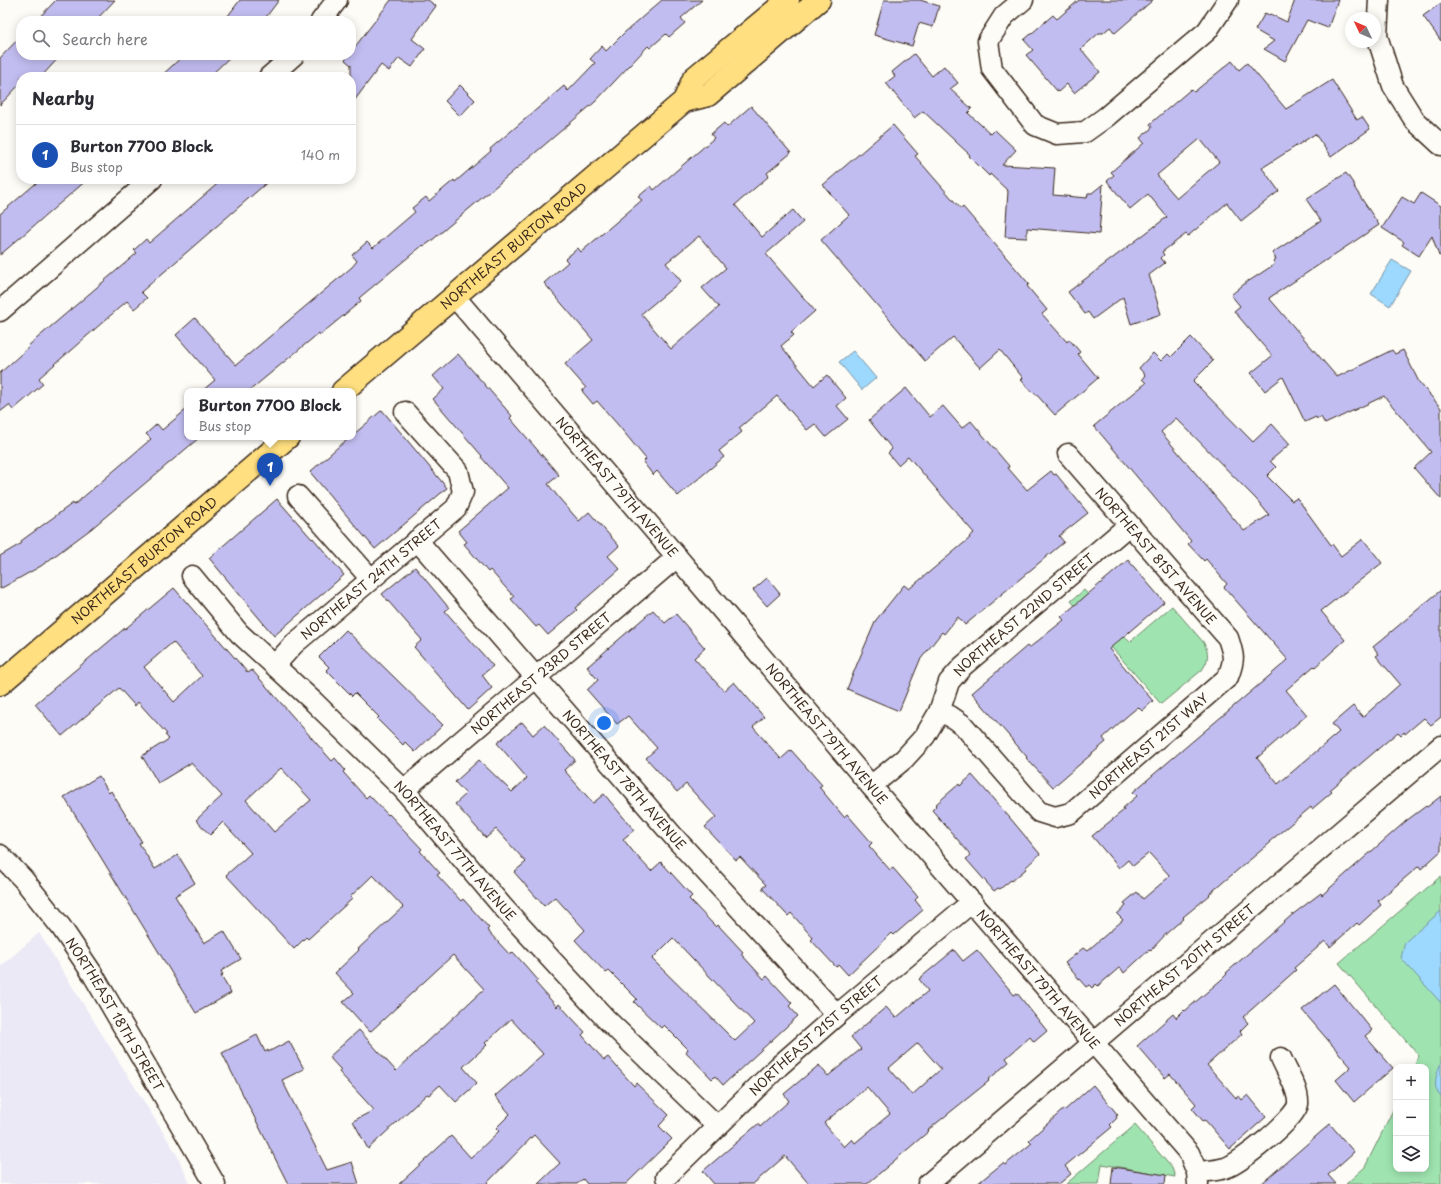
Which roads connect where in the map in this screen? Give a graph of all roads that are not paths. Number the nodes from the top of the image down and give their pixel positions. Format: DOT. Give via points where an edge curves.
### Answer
graph roads {
  1 [pos="337,0"];
  2 [pos="788,0"];
  3 [pos="819,0"];
  4 [pos="1023,0"];
  5 [pos="1228,0"];
  6 [pos="1379,0"];
  7 [pos="325,16"];
  8 [pos="288,60"];
  9 [pos="275,72"];
  10 [pos="684,101"];
  11 [pos="1441,145"];
  12 [pos="146,184"];
  13 [pos="454,296"];
  14 [pos="0,311"];
  15 [pos="347,388"];
  16 [pos="405,412"];
  17 [pos="285,440"];
  18 [pos="1068,454"];
  19 [pos="298,496"];
  20 [pos="1129,525"];
  21 [pos="417,540"];
  22 [pos="677,557"];
  23 [pos="192,576"];
  24 [pos="371,579"];
  25 [pos="1234,663"];
  26 [pos="275,665"];
  27 [pos="536,677"];
  28 [pos="0,684"];
  29 [pos="940,712"];
  30 [pos="1441,746"];
  31 [pos="871,786"];
  32 [pos="404,790"];
  33 [pos="0,855"];
  34 [pos="972,902"];
  35 [pos="837,1015"];
  36 [pos="1094,1043"];
  37 [pos="1281,1058"];
  38 [pos="717,1126"];
  39 [pos="666,1177"];
  40 [pos="1197,1178"];
  41 [pos="215,1184"];
  42 [pos="928,1184"];
  1 -- 7 [label="street"];
  2 -- 10 [label="main road, NORTHEAST BURTON ROAD" via="694,78"];
  3 -- 10 [label="main road, NORTHEAST BURTON ROAD" via="708,95"];
  4 -- 5 [label="street" via="1004,16 988,41 992,70 1035,125 1057,134 1085,132 1106,117 1207,31"];
  6 -- 11 [label="street" via="1377,36 1393,86 1415,121"];
  8 -- 9 [label="street"];
  10 -- 13 [label="main road, NORTHEAST BURTON ROAD"];
  12 -- 14 [label="street"];
  13 -- 15 [label="main road, NORTHEAST BURTON ROAD"];
  13 -- 22 [label="street, NORTHEAST 79TH AVENUE"];
  16 -- 21 [label="street, NORTHEAST 24TH STREET" via="458,471 464,492 456,508"];
  17 -- 28 [label="main road, NORTHEAST BURTON ROAD"];
  18 -- 20 [label="street, NORTHEAST 81ST AVENUE"];
  19 -- 24 [label="street"];
  20 -- 25 [label="street, NORTHEAST 81ST AVENUE" via="1228,638"];
  20 -- 29 [label="street, NORTHEAST 22ND STREET" via="963,666 949,682"];
  21 -- 24 [label="street, NORTHEAST 24TH STREET"];
  21 -- 27 [label="street, NORTHEAST 78TH AVENUE"];
  22 -- 27 [label="street, NORTHEAST 23RD STREET"];
  22 -- 31 [label="street, NORTHEAST 79TH AVENUE"];
  23 -- 26 [label="street, NORTHEAST 77TH AVENUE" via="239,633"];
  24 -- 26 [label="street, NORTHEAST 24TH STREET" via="294,644"];
  25 -- 29 [label="street, NORTHEAST 21ST WAY" via="1228,677 1071,813 1055,817 1039,812 963,725"];
  26 -- 32 [label="street, NORTHEAST 77TH AVENUE"];
  27 -- 32 [label="street, NORTHEAST 23RD STREET"];
  27 -- 35 [label="street, NORTHEAST 78TH AVENUE" via="674,837"];
  29 -- 31 [label="street, NORTHEAST 22ND STREET" via="925,736 904,759"];
  30 -- 36 [label="street, NORTHEAST 20TH STREET"];
  31 -- 34 [label="street, NORTHEAST 79TH AVENUE"];
  32 -- 38 [label="street, NORTHEAST 77TH AVENUE" via="502,906 601,1013"];
  33 -- 41 [label="street, NORTHEAST 18TH STREET" via="23,879 92,973"];
  34 -- 35 [label="street, NORTHEAST 21ST STREET"];
  34 -- 36 [label="street, NORTHEAST 79TH AVENUE"];
  35 -- 38 [label="street, NORTHEAST 21ST STREET"];
  36 -- 40 [label="street, NORTHEAST 79TH AVENUE" via="1189,1153"];
  36 -- 42 [label="street, NORTHEAST 20TH STREET"];
  37 -- 40 [label="street" via="1296,1092 1298,1105 1294,1112 1246,1158"];
  38 -- 39 [label="street, NORTHEAST 21ST STREET"];
}
